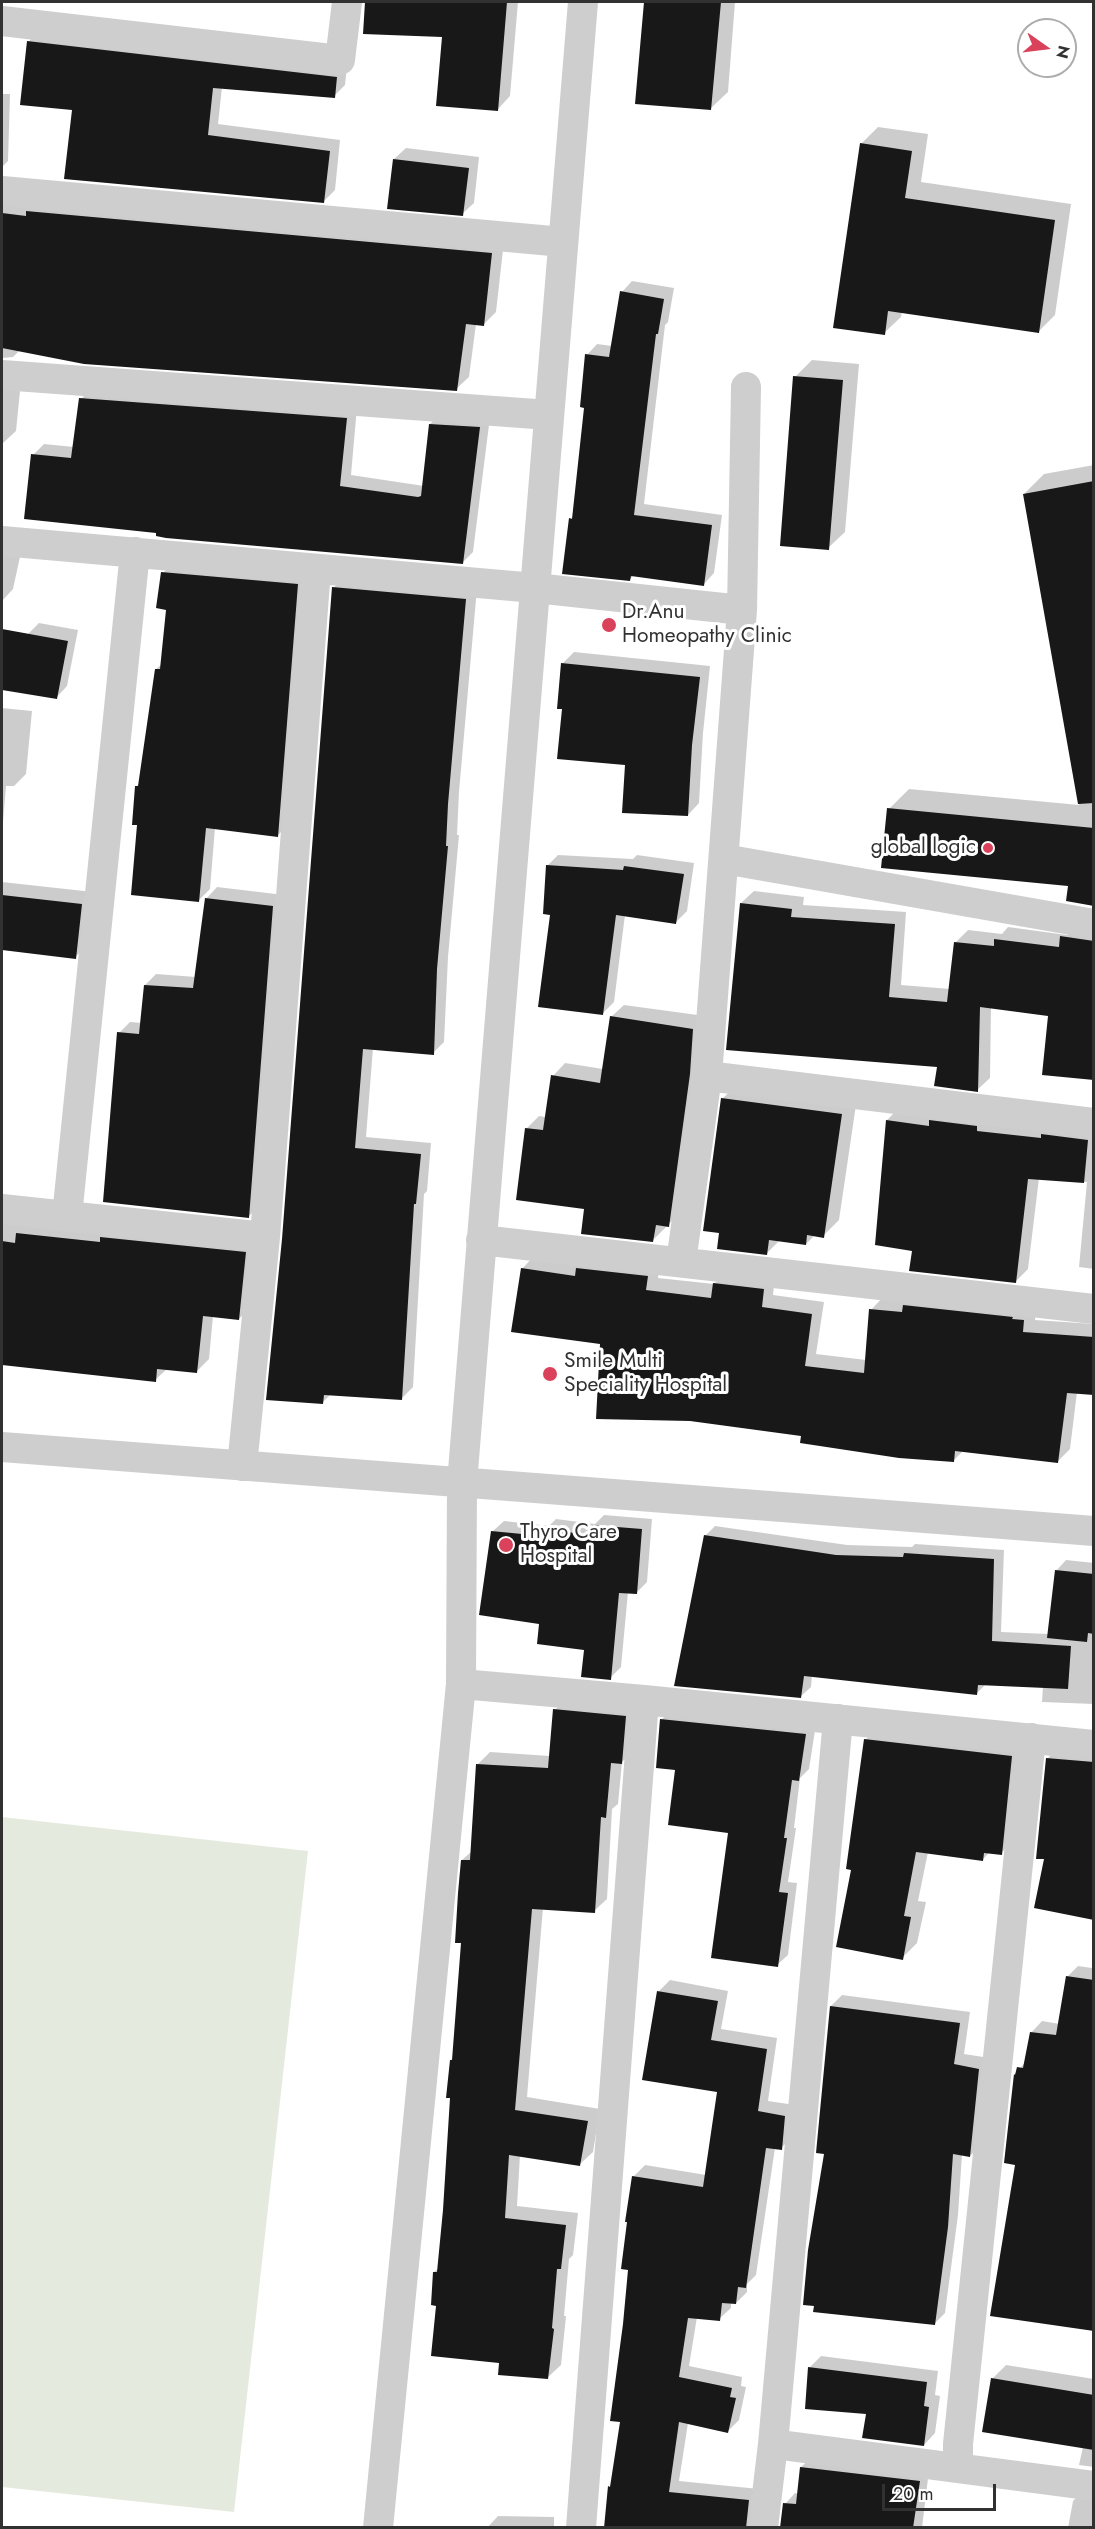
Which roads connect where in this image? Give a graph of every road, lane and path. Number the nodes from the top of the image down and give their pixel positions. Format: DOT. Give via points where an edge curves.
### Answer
graph roads {
  1 [pos="347,2"];
  2 [pos="583,2"];
  3 [pos="2,21"];
  4 [pos="2,191"];
  5 [pos="563,242"];
  6 [pos="2,375"];
  7 [pos="746,387"];
  8 [pos="549,415"];
  9 [pos="2,541"];
  10 [pos="135,552"];
  11 [pos="316,569"];
  12 [pos="535,588"];
  13 [pos="742,610"];
  14 [pos="724,859"];
  15 [pos="1094,924"];
  16 [pos="706,1076"];
  17 [pos="1094,1123"];
  18 [pos="2,1209"];
  19 [pos="67,1216"];
  20 [pos="265,1237"];
  21 [pos="482,1240"];
  22 [pos="681,1262"];
  23 [pos="1094,1309"];
  24 [pos="2,1448"];
  25 [pos="242,1466"];
  26 [pos="462,1483"];
  27 [pos="1094,1531"];
  28 [pos="461,1684"];
  29 [pos="644,1700"];
  30 [pos="838,1719"];
  31 [pos="1031,1738"];
  32 [pos="1094,1744"];
  33 [pos="773,2444"];
  34 [pos="958,2467"];
  35 [pos="1094,2486"];
  36 [pos="378,2528"];
  37 [pos="580,2528"];
  38 [pos="763,2528"];
  1 -- 3 [label="street" via="340,60"];
  2 -- 5 [label="street"];
  4 -- 5 [label="street"];
  5 -- 8 [label="street"];
  6 -- 8 [label="street"];
  7 -- 13 [label="street"];
  8 -- 12 [label="street"];
  9 -- 10 [label="street"];
  10 -- 11 [label="street"];
  10 -- 19 [label="street"];
  11 -- 12 [label="street"];
  11 -- 20 [label="street"];
  12 -- 13 [label="street"];
  12 -- 21 [label="street"];
  13 -- 14 [label="street"];
  14 -- 15 [label="street"];
  14 -- 16 [label="street"];
  16 -- 17 [label="street"];
  16 -- 22 [label="street"];
  18 -- 19 [label="street"];
  19 -- 20 [label="street"];
  20 -- 25 [label="street"];
  21 -- 22 [label="street"];
  21 -- 26 [label="street"];
  22 -- 23 [label="street"];
  24 -- 25 [label="street"];
  25 -- 26 [label="street"];
  26 -- 27 [label="street"];
  26 -- 28 [label="street"];
  28 -- 29 [label="street"];
  28 -- 36 [label="street"];
  29 -- 30 [label="street"];
  29 -- 37 [label="street"];
  30 -- 31 [label="street"];
  30 -- 33 [label="street"];
  31 -- 32 [label="street"];
  31 -- 34 [label="street"];
  33 -- 34 [label="street"];
  33 -- 38 [label="street"];
  34 -- 35 [label="street"];
}
